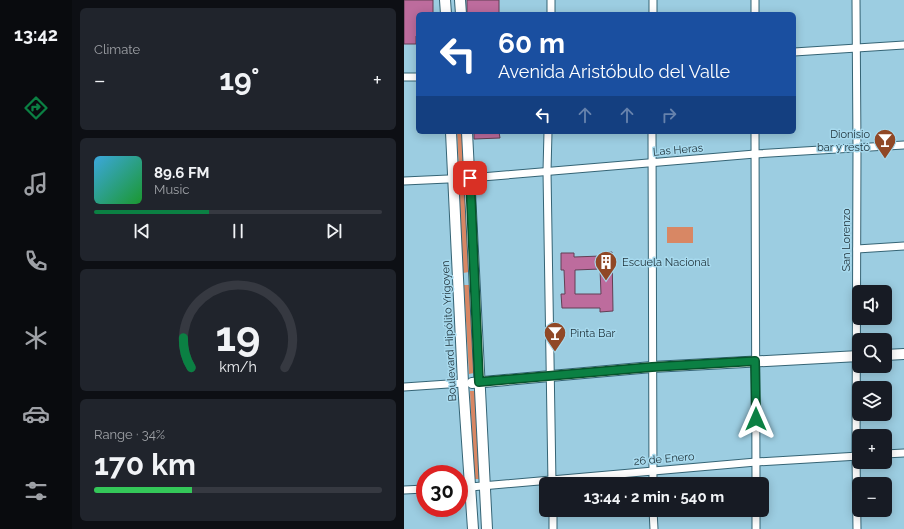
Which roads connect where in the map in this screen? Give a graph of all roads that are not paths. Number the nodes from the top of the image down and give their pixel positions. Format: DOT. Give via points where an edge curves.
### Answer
graph roads {
  1 [pos="445,0"];
  2 [pos="460,0"];
  3 [pos="551,0"];
  4 [pos="653,0"];
  5 [pos="755,0"];
  6 [pos="856,0"];
  7 [pos="446,12"];
  8 [pos="461,12"];
  9 [pos="551,12"];
  10 [pos="653,12"];
  11 [pos="755,12"];
  12 [pos="904,45"];
  13 [pos="856,48"];
  14 [pos="796,52"];
  15 [pos="404,77"];
  16 [pos="416,77"];
  17 [pos="452,134"];
  18 [pos="467,134"];
  19 [pos="548,134"];
  20 [pos="652,134"];
  21 [pos="755,134"];
  22 [pos="904,145"];
  23 [pos="857,148"];
  24 [pos="755,154"];
  25 [pos="652,163"];
  26 [pos="547,171"];
  27 [pos="470,178"];
  28 [pos="454,179"];
  29 [pos="404,181"];
  30 [pos="904,246"];
  31 [pos="857,249"];
  32 [pos="474,279"];
  33 [pos="459,280"];
  34 [pos="858,333"];
  35 [pos="904,354"];
  36 [pos="892,355"];
  37 [pos="852,357"];
  38 [pos="755,361"];
  39 [pos="652,367"];
  40 [pos="858,373"];
  41 [pos="550,375"];
  42 [pos="479,382"];
  43 [pos="463,383"];
  44 [pos="404,387"];
  45 [pos="858,429"];
  46 [pos="904,453"];
  47 [pos="892,454"];
  48 [pos="852,456"];
  49 [pos="756,462"];
  50 [pos="858,469"];
  51 [pos="653,472"];
  52 [pos="552,477"];
  53 [pos="602,477"];
  54 [pos="653,477"];
  55 [pos="756,477"];
  56 [pos="539,483"];
  57 [pos="485,486"];
  58 [pos="470,488"];
  59 [pos="416,489"];
  60 [pos="404,490"];
  61 [pos="553,517"];
  62 [pos="654,517"];
  63 [pos="756,517"];
  64 [pos="473,529"];
  65 [pos="487,529"];
  66 [pos="553,529"];
  67 [pos="654,529"];
  68 [pos="756,529"];
  69 [pos="857,529"];
  1 -- 7 [label="main road"];
  2 -- 8 [label="main road"];
  3 -- 9 [label="street"];
  4 -- 10 [label="street"];
  5 -- 11 [label="street"];
  6 -- 13 [label="street, San Lorenzo"];
  12 -- 13 [label="street"];
  13 -- 14 [label="street"];
  13 -- 23 [label="street, San Lorenzo"];
  15 -- 16 [label="street"];
  17 -- 28 [label="main road, Boulevard Hipólito Yrigoyen"];
  18 -- 27 [label="main road"];
  19 -- 26 [label="street"];
  20 -- 25 [label="street"];
  21 -- 24 [label="street"];
  22 -- 23 [label="street, Las Heras"];
  23 -- 24 [label="street, Las Heras"];
  23 -- 31 [label="street, San Lorenzo"];
  24 -- 25 [label="street, Las Heras"];
  24 -- 38 [label="street"];
  25 -- 26 [label="street, Las Heras"];
  25 -- 39 [label="street"];
  26 -- 27 [label="street, Las Heras"];
  26 -- 41 [label="street"];
  27 -- 28 [label="street, Las Heras"];
  27 -- 32 [label="main road"];
  28 -- 29 [label="street, Las Heras"];
  28 -- 33 [label="main road, Boulevard Hipólito Yrigoyen"];
  30 -- 31 [label="street"];
  31 -- 34 [label="street, San Lorenzo"];
  32 -- 33 [label="main road"];
  32 -- 42 [label="main road"];
  33 -- 43 [label="main road, Boulevard Hipólito Yrigoyen"];
  35 -- 36 [label="main road"];
  37 -- 38 [label="main road"];
  38 -- 39 [label="main road"];
  38 -- 49 [label="street"];
  39 -- 41 [label="main road"];
  39 -- 51 [label="street"];
  40 -- 45 [label="street, San Lorenzo"];
  41 -- 42 [label="main road"];
  41 -- 52 [label="street"];
  42 -- 43 [label="main road"];
  42 -- 57 [label="main road"];
  43 -- 44 [label="street"];
  43 -- 58 [label="main road, Boulevard Hipólito Yrigoyen"];
  46 -- 47 [label="street"];
  48 -- 49 [label="street, 26 de Enero"];
  49 -- 51 [label="street, 26 de Enero"];
  49 -- 55 [label="street"];
  50 -- 69 [label="street, San Lorenzo"];
  51 -- 53 [label="street, 26 de Enero"];
  51 -- 54 [label="street"];
  56 -- 57 [label="street, 26 de Enero"];
  57 -- 58 [label="street, 26 de Enero"];
  57 -- 65 [label="main road"];
  58 -- 64 [label="main road, Boulevard Hipólito Yrigoyen"];
  59 -- 60 [label="street"];
  61 -- 66 [label="street"];
  62 -- 67 [label="street"];
  63 -- 68 [label="street"];
}
